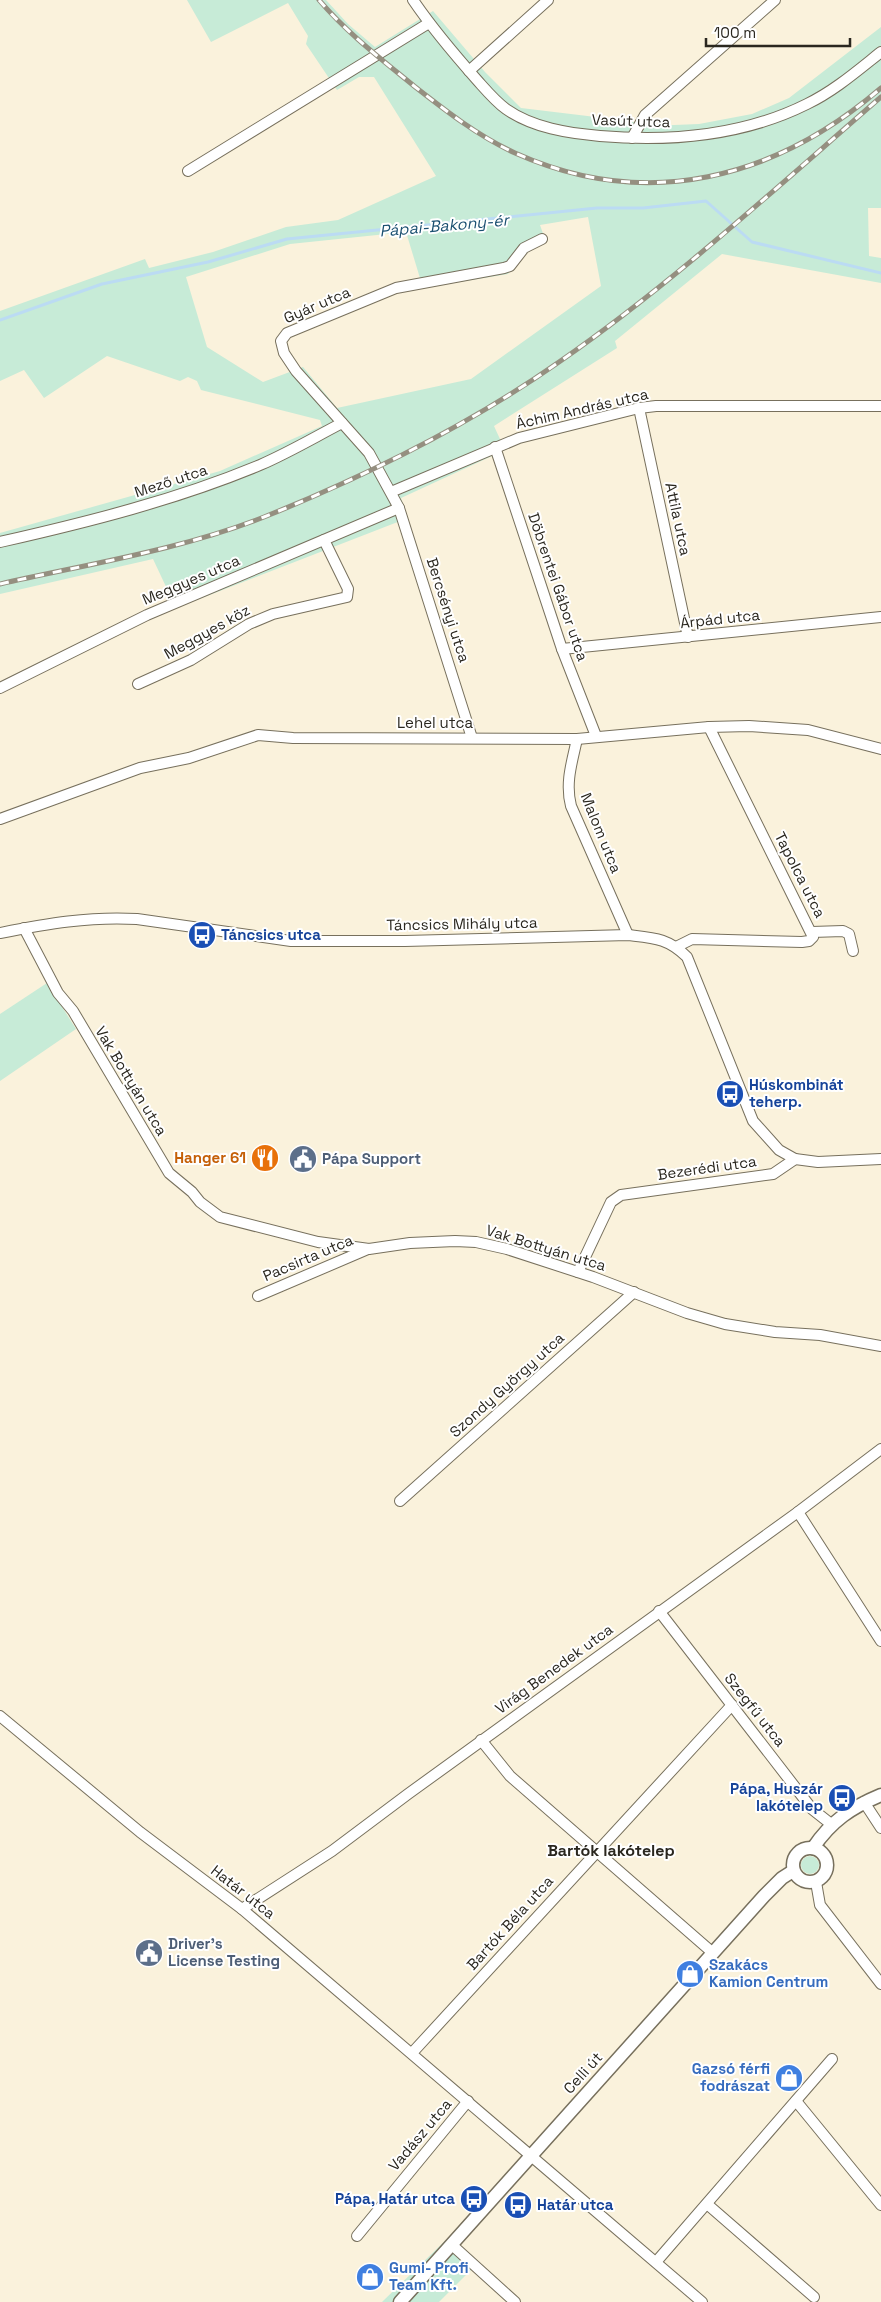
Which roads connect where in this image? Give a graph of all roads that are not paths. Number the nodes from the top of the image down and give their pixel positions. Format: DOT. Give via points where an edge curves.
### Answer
graph roads {
  1 [pos="413,0"];
  2 [pos="548,0"];
  3 [pos="775,0"];
  4 [pos="429,23"];
  5 [pos="881,52"];
  6 [pos="469,71"];
  7 [pos="632,138"];
  8 [pos="188,171"];
  9 [pos="542,239"];
  10 [pos="881,406"];
  11 [pos="639,408"];
  12 [pos="342,423"];
  13 [pos="496,447"];
  14 [pos="391,492"];
  15 [pos="399,508"];
  16 [pos="324,540"];
  17 [pos="0,542"];
  18 [pos="881,617"];
  19 [pos="688,638"];
  20 [pos="562,649"];
  21 [pos="138,684"];
  22 [pos="0,688"];
  23 [pos="709,727"];
  24 [pos="596,736"];
  25 [pos="472,738"];
  26 [pos="577,739"];
  27 [pos="881,750"];
  28 [pos="0,819"];
  29 [pos="24,928"];
  30 [pos="812,932"];
  31 [pos="0,933"];
  32 [pos="628,935"];
  33 [pos="676,947"];
  34 [pos="853,951"];
  35 [pos="795,1159"];
  36 [pos="881,1159"];
  37 [pos="369,1249"];
  38 [pos="578,1272"];
  39 [pos="634,1292"];
  40 [pos="258,1296"];
  41 [pos="881,1346"];
  42 [pos="881,1449"];
  43 [pos="400,1501"];
  44 [pos="798,1512"];
  45 [pos="659,1611"];
  46 [pos="881,1641"];
  47 [pos="732,1705"];
  48 [pos="0,1716"];
  49 [pos="481,1740"];
  50 [pos="881,1794"];
  51 [pos="864,1802"];
  52 [pos="831,1824"];
  53 [pos="881,1828"];
  54 [pos="813,1848"];
  55 [pos="596,1851"];
  56 [pos="793,1871"];
  57 [pos="816,1882"];
  58 [pos="242,1909"];
  59 [pos="714,1953"];
  60 [pos="881,1984"];
  61 [pos="412,2053"];
  62 [pos="832,2059"];
  63 [pos="468,2101"];
  64 [pos="796,2101"];
  65 [pos="531,2154"];
  66 [pos="707,2204"];
  67 [pos="881,2205"];
  68 [pos="357,2236"];
  69 [pos="452,2245"];
  70 [pos="656,2262"];
  71 [pos="814,2297"];
  72 [pos="400,2302"];
  73 [pos="515,2302"];
  74 [pos="702,2302"];
  1 -- 4 [label="street, Vasút utca"];
  2 -- 6 [label="street"];
  3 -- 7 [label="street" via="646,115"];
  4 -- 6 [label="street, Vasút utca"];
  4 -- 8 [label="street"];
  5 -- 7 [label="street, Vasút utca" via="823,95 771,119 701,135"];
  6 -- 7 [label="street, Vasút utca" via="498,103 526,120 574,132"];
  9 -- 12 [label="street, Gyár utca" via="524,248 510,266 396,288 283,336 281,347 296,371"];
  10 -- 11 [label="street, Áchim András utca"];
  11 -- 13 [label="street, Áchim András utca" via="519,438"];
  11 -- 19 [label="street, Attila utca"];
  12 -- 14 [label="street, Gyár utca" via="369,453"];
  12 -- 17 [label="street, Mező utca" via="262,464 194,490 128,511"];
  13 -- 14 [label="street, Áchim András utca"];
  13 -- 20 [label="street, Döbrentei Gábor utca"];
  14 -- 15 [label="street, Bercsényi utca"];
  15 -- 16 [label="street, Meggyes utca"];
  15 -- 25 [label="street, Bercsényi utca"];
  16 -- 21 [label="street, Meggyes köz" via="348,589 347,597 273,614 249,624 191,660"];
  16 -- 22 [label="street, Meggyes utca" via="148,615"];
  18 -- 19 [label="street, Árpád utca"];
  19 -- 20 [label="street, Árpád utca"];
  20 -- 24 [label="street, Döbrentei Gábor utca"];
  23 -- 24 [label="street, Lehel utca"];
  23 -- 27 [label="street, Lehel utca" via="808,730"];
  23 -- 30 [label="street, Tapolca utca"];
  24 -- 26 [label="street, Lehel utca"];
  25 -- 26 [label="street, Lehel utca"];
  25 -- 28 [label="street, Lehel utca" via="258,735 189,758 140,768"];
  26 -- 32 [label="street, Malom utca" via="568,795"];
  29 -- 31 [label="street, Táncsics Mihály utca"];
  29 -- 32 [label="street, Táncsics Mihály utca" via="67,920 112,918 290,941"];
  29 -- 37 [label="street, Vak Bottyán utca" via="58,993 72,1011 169,1174 220,1217 323,1243"];
  30 -- 33 [label="street, Tapolca utca" via="813,937 802,942 692,939"];
  30 -- 34 [label="street" via="843,931 848,934"];
  32 -- 33 [label="street, Táncsics Mihály utca" via="659,938"];
  33 -- 35 [label="street" via="687,958 753,1121 779,1150"];
  35 -- 36 [label="street" via="818,1162"];
  35 -- 38 [label="street, Bezerédi utca" via="773,1174 621,1195 611,1202"];
  37 -- 38 [label="street, Vak Bottyán utca" via="455,1240 476,1242"];
  37 -- 40 [label="street, Pacsirta utca"];
  38 -- 39 [label="street, Vak Bottyán utca"];
  39 -- 41 [label="street, Vak Bottyán utca" via="725,1324"];
  39 -- 43 [label="street, Szondy György utca"];
  42 -- 44 [label="street, Virág Benedek utca"];
  44 -- 45 [label="street, Virág Benedek utca"];
  44 -- 46 [label="street"];
  45 -- 47 [label="street, Szegfű utca"];
  45 -- 49 [label="street, Virág Benedek utca"];
  47 -- 52 [label="street, Szegfű utca" via="812,1809"];
  47 -- 55 [label="street, Bartók Béla utca"];
  48 -- 58 [label="street, Határ utca" via="140,1832"];
  49 -- 55 [label="street" via="510,1776"];
  49 -- 58 [label="street, Virág Benedek utca" via="332,1851"];
  50 -- 51 [label="street, Celli út"];
  51 -- 52 [label="street, Celli út"];
  51 -- 53 [label="street"];
  52 -- 54 [label="street, Celli út"];
  54 -- 56 [label="street, Celli út" via="797,1854"];
  54 -- 57 [label="street" via="827,1861 825,1873"];
  55 -- 59 [label="street"];
  55 -- 61 [label="street, Bartók Béla utca"];
  56 -- 57 [label="street" via="800,1880"];
  56 -- 59 [label="street, Celli út" via="782,1878"];
  57 -- 60 [label="street" via="820,1905"];
  58 -- 61 [label="street, Határ utca"];
  59 -- 65 [label="street, Celli út"];
  61 -- 63 [label="street, Határ utca"];
  62 -- 64 [label="street"];
  63 -- 65 [label="street, Határ utca"];
  63 -- 68 [label="street, Vadász utca"];
  64 -- 66 [label="street"];
  64 -- 67 [label="street"];
  65 -- 69 [label="street, Celli út"];
  65 -- 70 [label="street, Határ utca"];
  66 -- 70 [label="street"];
  66 -- 71 [label="street"];
  69 -- 72 [label="street, Celli út"];
  69 -- 73 [label="street"];
  70 -- 74 [label="street, Határ utca"];
}
